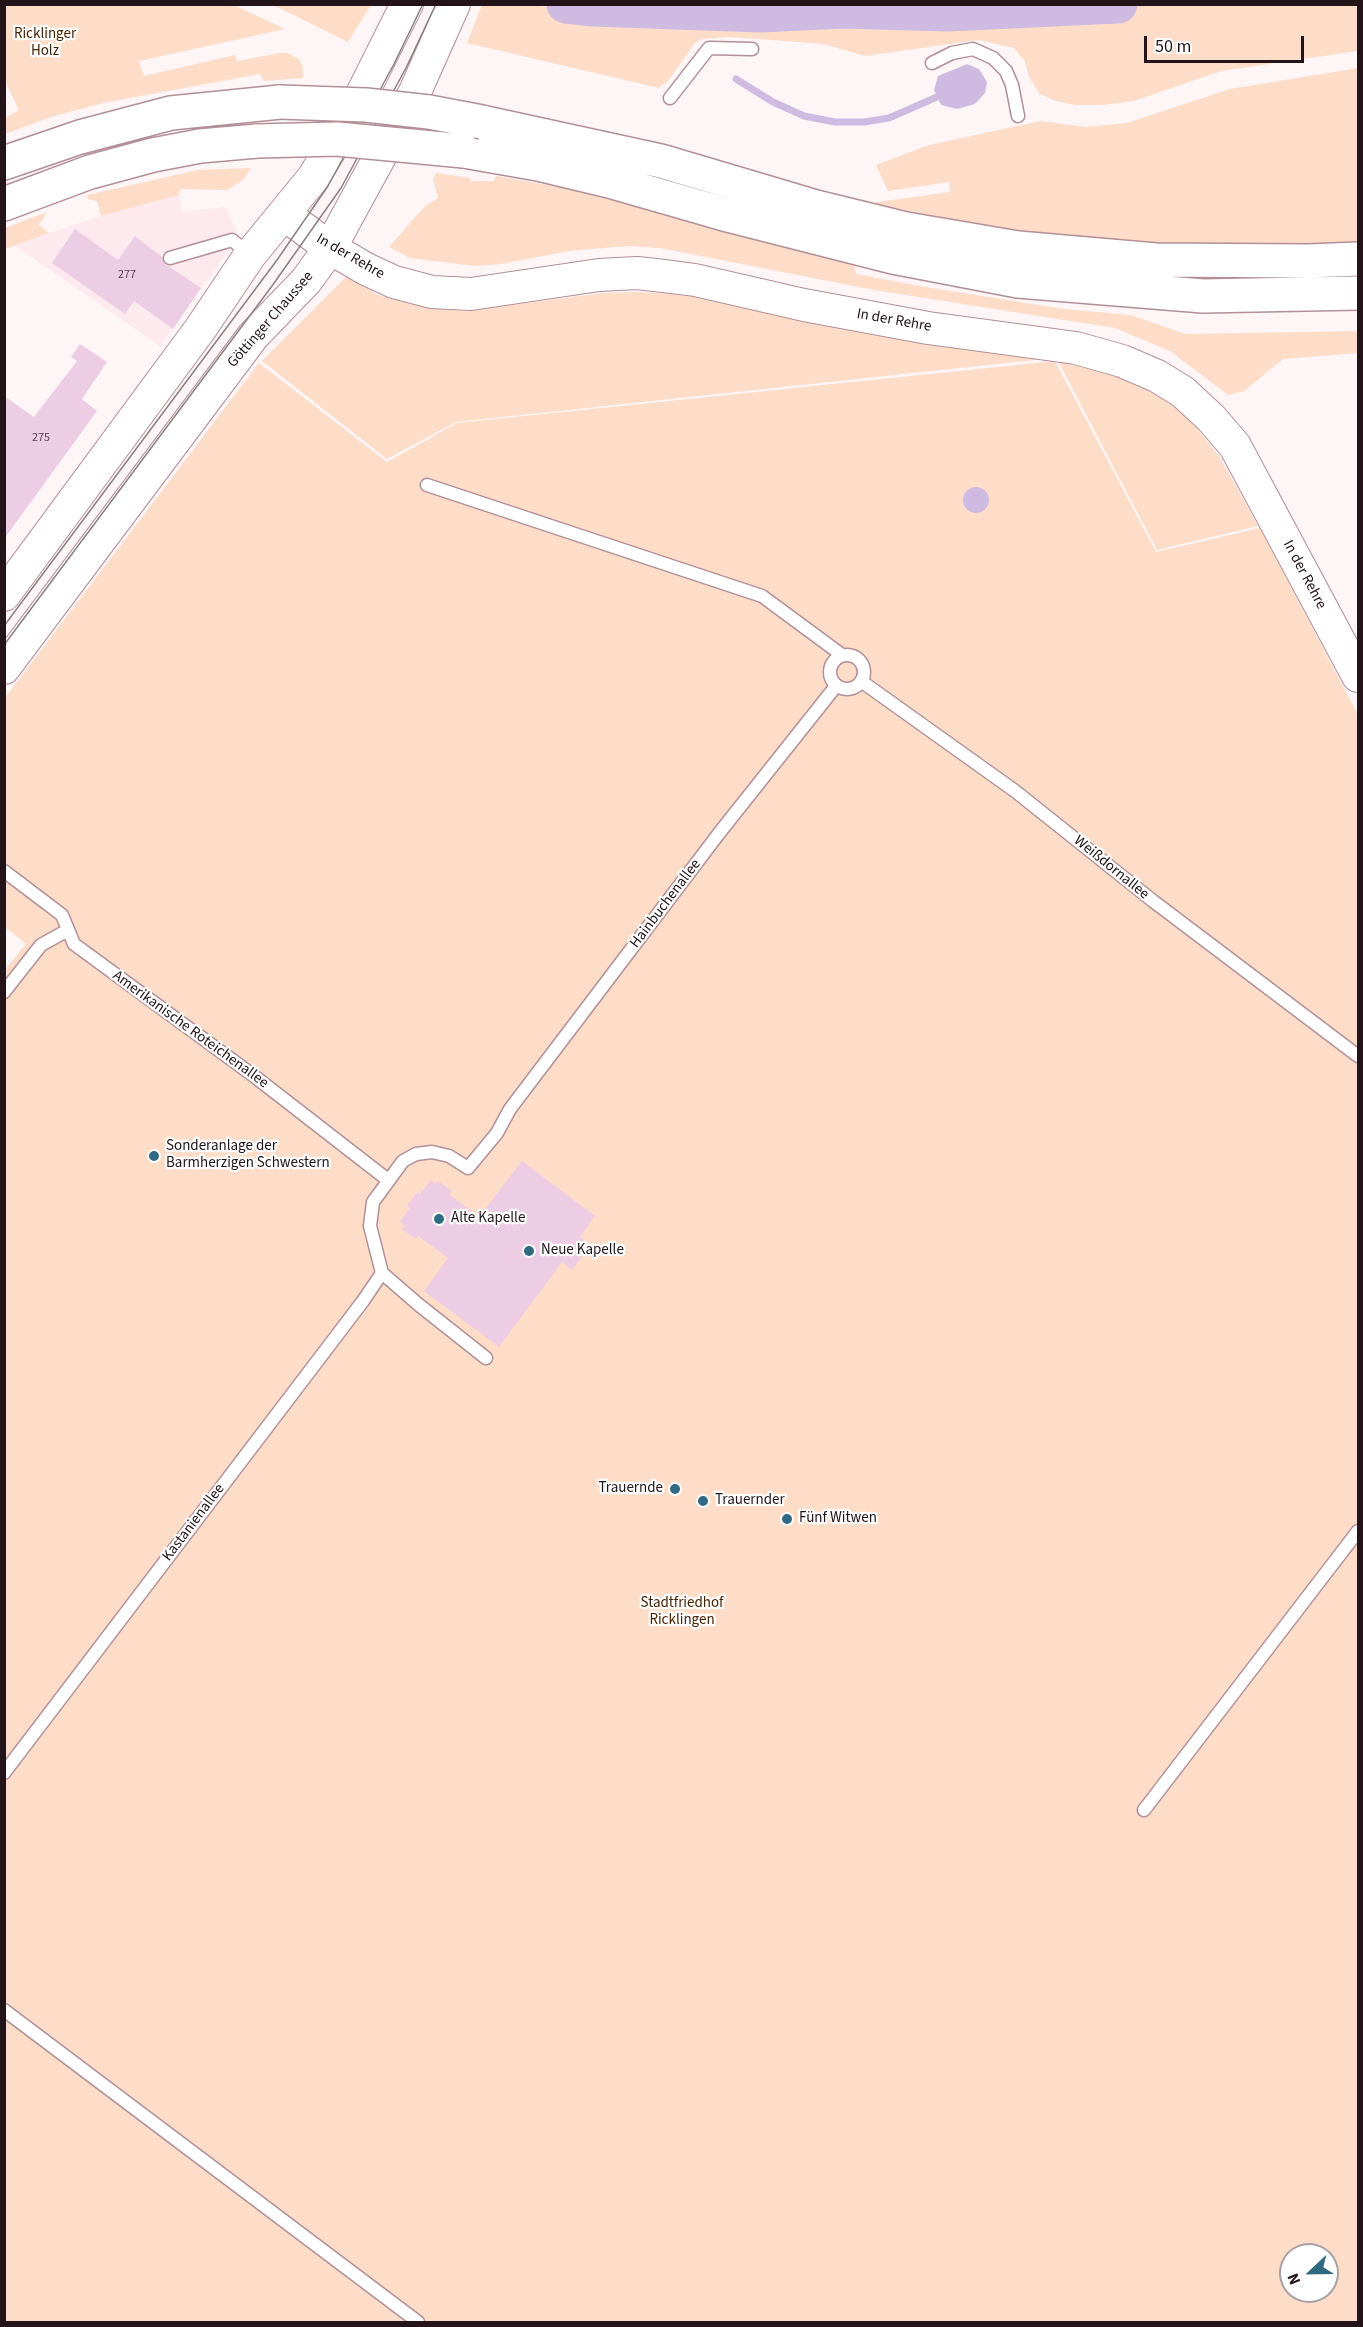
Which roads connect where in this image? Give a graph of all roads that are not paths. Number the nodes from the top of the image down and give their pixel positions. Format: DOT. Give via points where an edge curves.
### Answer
graph roads {
  1 [pos="407,4"];
  2 [pos="452,9"];
  3 [pos="752,49"];
  4 [pos="932,63"];
  5 [pos="670,98"];
  6 [pos="1018,116"];
  7 [pos="4,163"];
  8 [pos="4,204"];
  9 [pos="284,214"];
  10 [pos="330,248"];
  11 [pos="250,255"];
  12 [pos="170,258"];
  13 [pos="1359,259"];
  14 [pos="1359,293"];
  15 [pos="427,485"];
  16 [pos="4,595"];
  17 [pos="842,655"];
  18 [pos="4,668"];
  19 [pos="1359,676"];
  20 [pos="861,681"];
  21 [pos="836,686"];
  22 [pos="4,871"];
  23 [pos="68,930"];
  24 [pos="4,992"];
  25 [pos="1359,1056"];
  26 [pos="388,1180"];
  27 [pos="382,1273"];
  28 [pos="486,1358"];
  29 [pos="1359,1531"];
  30 [pos="4,1773"];
  31 [pos="1144,1810"];
  32 [pos="4,2010"];
  33 [pos="418,2322"];
  1 -- 9 [label="street" via="353,112 313,178"];
  2 -- 10 [label="street, Göttinger Chaussee" via="414,94"];
  3 -- 5 [label="lane" via="709,48"];
  4 -- 6 [label="lane" via="952,52 973,49 993,58 1006,71"];
  7 -- 13 [label="highway, bridge" via="80,136 171,113 280,102 366,105 482,122 661,162 894,226 1018,248 1156,260"];
  8 -- 14 [label="highway, bridge" via="90,172 153,155 257,141 337,139 464,151 538,164 893,257 1018,281 1203,296"];
  9 -- 10 [label="street, In der Rehre"];
  9 -- 11 [label="street"];
  10 -- 18 [label="street, Göttinger Chaussee" via="306,281 253,336"];
  10 -- 19 [label="street, In der Rehre" via="394,282 432,292 471,294 637,273 695,280 928,328 1076,348 1122,361 1183,392 1234,446"];
  11 -- 12 [label="lane" via="232,240"];
  11 -- 16 [label="street" via="195,337"];
  15 -- 17 [label="lane" via="762,596"];
  17 -- 20 [label="lane" via="858,658 863,665"];
  17 -- 21 [label="lane" via="830,667"];
  20 -- 21 [label="lane" via="846,689"];
  20 -- 25 [label="lane, Weißdornallee" via="1015,791"];
  21 -- 26 [label="lane, Hainbuchenallee" via="720,832 468,1168 449,1156 416,1154 403,1161"];
  22 -- 23 [label="lane, Amerikanische Roteichenallee" via="62,915"];
  23 -- 24 [label="lane" via="40,945"];
  23 -- 26 [label="lane, Amerikanische Roteichenallee" via="74,944"];
  26 -- 27 [label="lane" via="373,1202 370,1226"];
  27 -- 28 [label="lane"];
  27 -- 30 [label="lane, Kastanienallee"];
  29 -- 31 [label="lane"];
  32 -- 33 [label="lane"];
}
